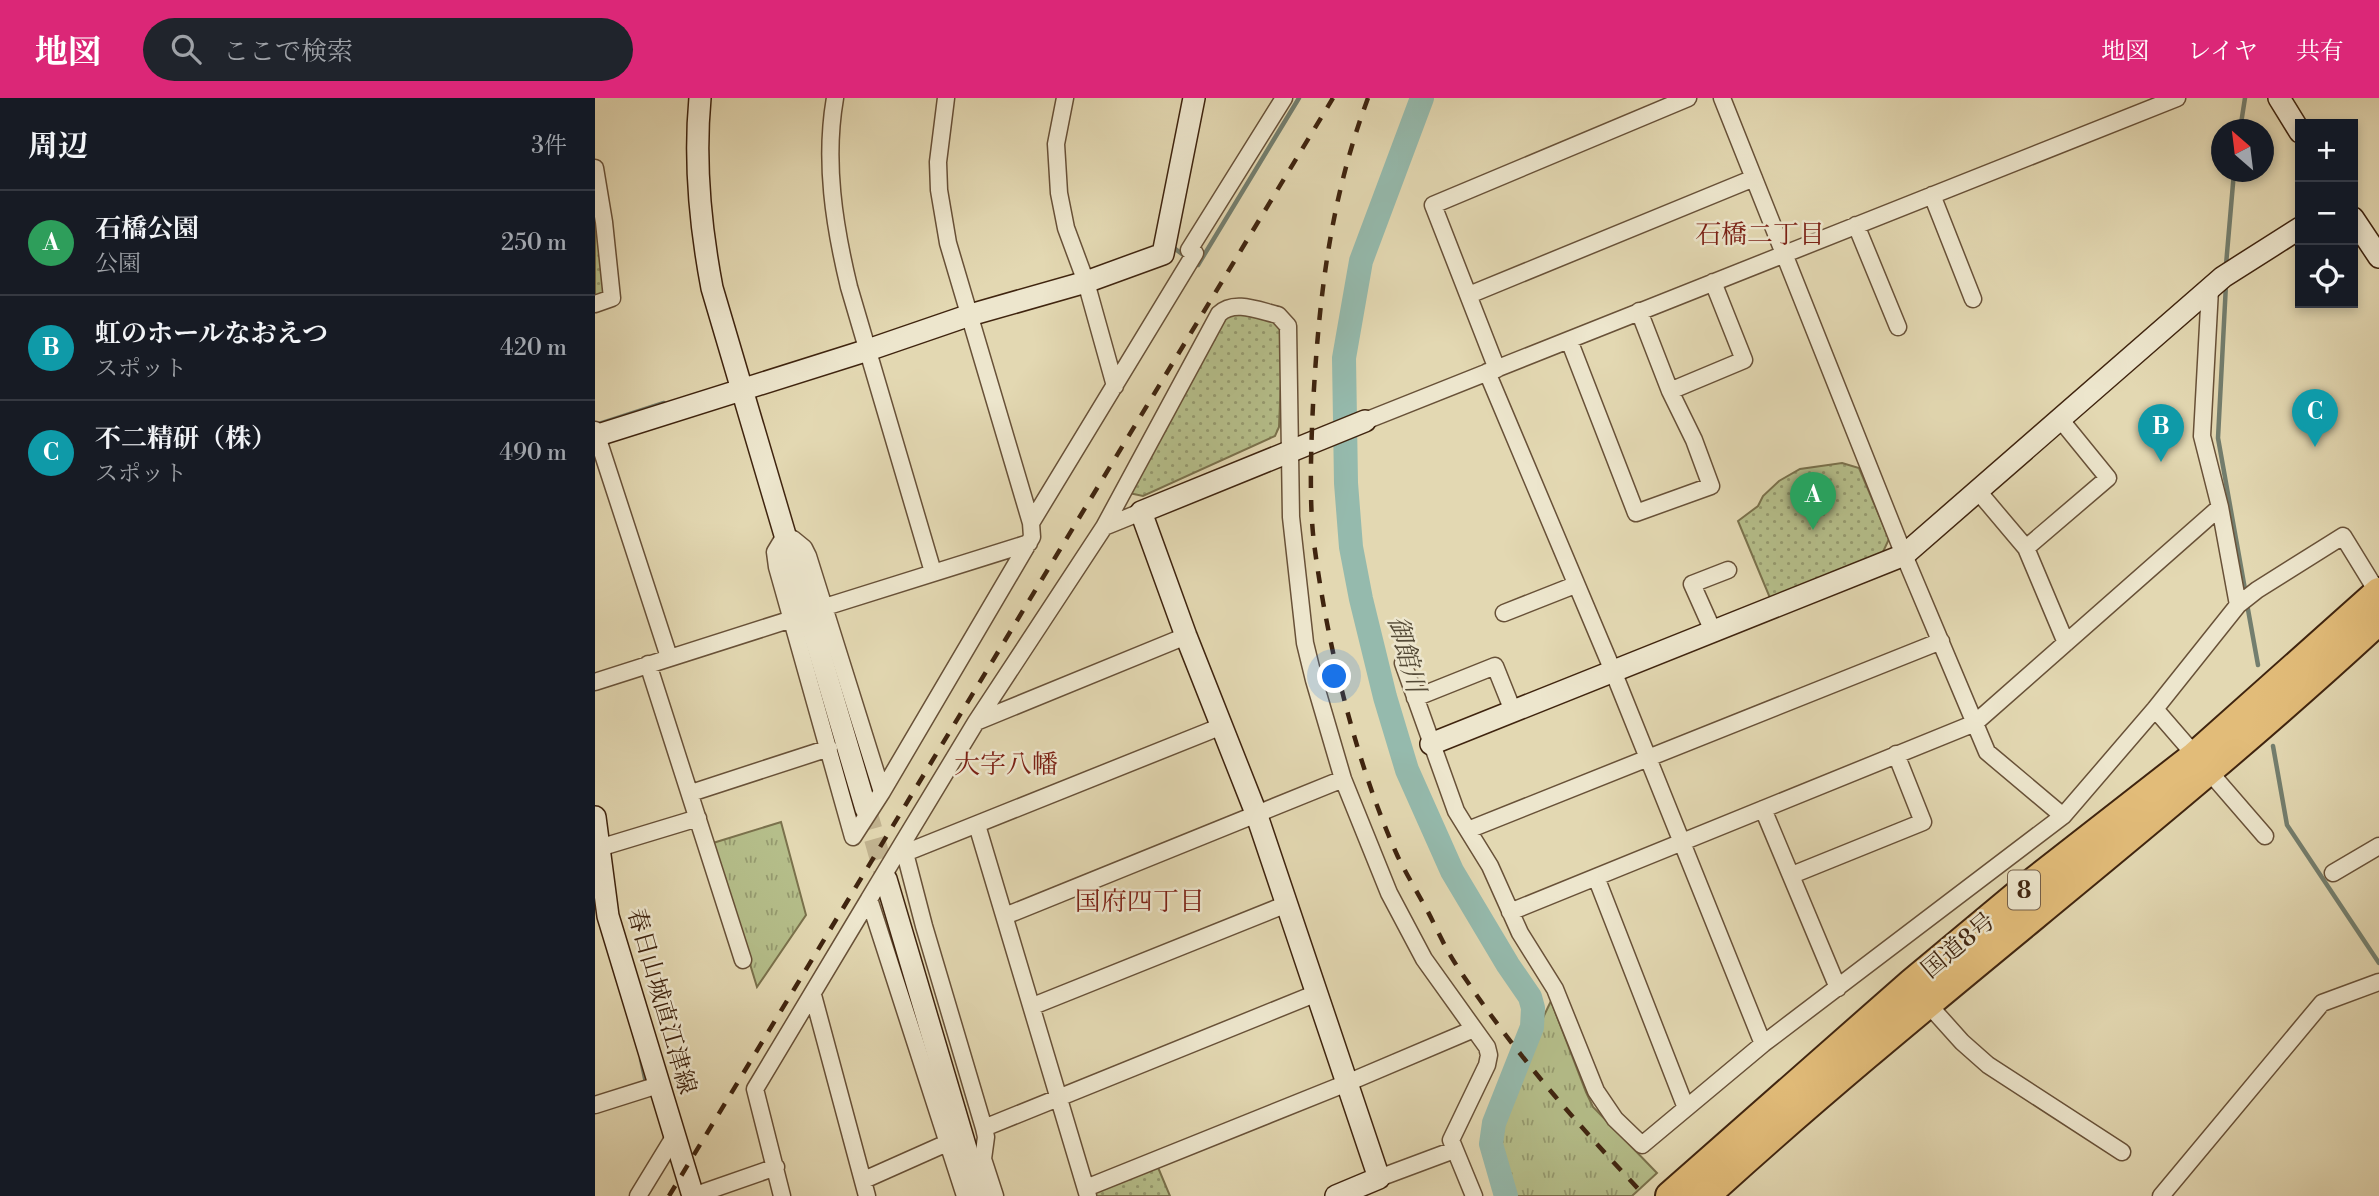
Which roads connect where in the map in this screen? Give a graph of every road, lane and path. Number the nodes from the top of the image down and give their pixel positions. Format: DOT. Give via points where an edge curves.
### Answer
graph roads {
  1 [pos="700,98"];
  2 [pos="835,98"];
  3 [pos="946,98"];
  4 [pos="1065,98"];
  5 [pos="1194,98"];
  6 [pos="1284,98"];
  7 [pos="1688,98"];
  8 [pos="1722,98"];
  9 [pos="2177,98"];
  10 [pos="2279,98"];
  11 [pos="2295,124"];
  12 [pos="596,175"];
  13 [pos="1755,178"];
  14 [pos="1932,195"];
  15 [pos="1856,225"];
  16 [pos="2358,226"];
  17 [pos="2295,231"];
  18 [pos="1785,253"];
  19 [pos="1163,254"];
  20 [pos="2379,257"];
  21 [pos="1187,266"];
  22 [pos="1086,282"];
  23 [pos="1713,282"];
  24 [pos="2210,289"];
  25 [pos="1469,295"];
  26 [pos="1973,299"];
  27 [pos="595,304"];
  28 [pos="1639,312"];
  29 [pos="970,315"];
  30 [pos="1898,327"];
  31 [pos="1569,340"];
  32 [pos="868,350"];
  33 [pos="1492,371"];
  34 [pos="1115,386"];
  35 [pos="742,389"];
  36 [pos="1669,391"];
  37 [pos="2060,419"];
  38 [pos="1365,421"];
  39 [pos="596,434"];
  40 [pos="1289,452"];
  41 [pos="1977,490"];
  42 [pos="2220,508"];
  43 [pos="1141,512"];
  44 [pos="1031,523"];
  45 [pos="1104,527"];
  46 [pos="786,538"];
  47 [pos="1029,543"];
  48 [pos="2026,548"];
  49 [pos="1905,555"];
  50 [pos="1728,570"];
  51 [pos="933,572"];
  52 [pos="1575,585"];
  53 [pos="2379,592"];
  54 [pos="2246,598"];
  55 [pos="825,607"];
  56 [pos="1504,612"];
  57 [pos="792,619"];
  58 [pos="2379,620"];
  59 [pos="1713,631"];
  60 [pos="1186,636"];
  61 [pos="1941,641"];
  62 [pos="2066,643"];
  63 [pos="669,656"];
  64 [pos="1403,663"];
  65 [pos="648,664"];
  66 [pos="1613,671"];
  67 [pos="595,682"];
  68 [pos="1415,698"];
  69 [pos="2155,709"];
  70 [pos="1513,711"];
  71 [pos="976,722"];
  72 [pos="1975,723"];
  73 [pos="1222,726"];
  74 [pos="1430,744"];
  75 [pos="829,748"];
  76 [pos="1896,754"];
  77 [pos="1647,757"];
  78 [pos="2202,764"];
  79 [pos="1343,779"];
  80 [pos="882,792"];
  81 [pos="691,793"];
  82 [pos="866,809"];
  83 [pos="1763,809"];
  84 [pos="1256,813"];
  85 [pos="2063,816"];
  86 [pos="595,817"];
  87 [pos="698,818"];
  88 [pos="978,825"];
  89 [pos="1468,830"];
  90 [pos="2265,836"];
  91 [pos="1683,842"];
  92 [pos="2379,846"];
  93 [pos="904,847"];
  94 [pos="599,848"];
  95 [pos="2333,873"];
  96 [pos="1792,875"];
  97 [pos="1596,877"];
  98 [pos="886,879"];
  99 [pos="869,899"];
  100 [pos="1287,904"];
  101 [pos="1510,912"];
  102 [pos="1005,916"];
  103 [pos="601,918"];
  104 [pos="743,960"];
  105 [pos="2379,982"];
  106 [pos="1839,989"];
  107 [pos="1317,993"];
  108 [pos="813,995"];
  109 [pos="1927,1003"];
  110 [pos="1033,1006"];
  111 [pos="1473,1029"];
  112 [pos="1763,1044"];
  113 [pos="1347,1083"];
  114 [pos="658,1085"];
  115 [pos="1059,1098"];
  116 [pos="595,1105"];
  117 [pos="1686,1108"];
  118 [pos="984,1128"];
  119 [pos="674,1137"];
  120 [pos="947,1143"];
  121 [pos="1454,1150"];
  122 [pos="2122,1152"];
  123 [pos="776,1167"];
  124 [pos="1379,1178"];
  125 [pos="866,1188"];
  126 [pos="1087,1192"];
  127 [pos="1671,1195"];
  128 [pos="638,1196"];
  129 [pos="693,1196"];
  130 [pos="782,1196"];
  131 [pos="965,1196"];
  132 [pos="980,1196"];
  133 [pos="995,1196"];
  134 [pos="1336,1196"];
  135 [pos="1474,1196"];
  136 [pos="1705,1196"];
  137 [pos="2161,1196"];
  1 -- 35 [label="street" via="698,171 703,237"];
  2 -- 32 [label="street" via="830,132 832,203 838,244"];
  3 -- 29 [label="street" via="939,190 948,243"];
  4 -- 22 [label="street" via="1056,144 1059,193"];
  5 -- 19 [label="street"];
  6 -- 21 [label="street" via="1189,250 1195,253"];
  7 -- 25 [label="street" via="1433,205"];
  8 -- 13 [label="street"];
  9 -- 14 [label="street"];
  10 -- 11 [label="street"];
  12 -- 27 [label="street" via="612,298"];
  13 -- 18 [label="street"];
  13 -- 25 [label="street"];
  14 -- 15 [label="street"];
  14 -- 26 [label="street"];
  15 -- 18 [label="street"];
  15 -- 30 [label="street"];
  16 -- 20 [label="street"];
  17 -- 24 [label="street"];
  18 -- 23 [label="street"];
  18 -- 49 [label="street"];
  19 -- 21 [label="street"];
  19 -- 22 [label="street"];
  21 -- 34 [label="street"];
  22 -- 29 [label="street"];
  22 -- 34 [label="street"];
  23 -- 28 [label="street"];
  23 -- 36 [label="street" via="1744,360"];
  24 -- 37 [label="street"];
  24 -- 42 [label="street" via="2202,436"];
  25 -- 33 [label="street"];
  28 -- 31 [label="street"];
  28 -- 36 [label="street"];
  29 -- 32 [label="street"];
  29 -- 44 [label="street"];
  31 -- 33 [label="street"];
  31 -- 36 [label="street" via="1636,513 1711,486"];
  32 -- 35 [label="street"];
  32 -- 51 [label="street"];
  33 -- 38 [label="street"];
  33 -- 52 [label="street"];
  34 -- 44 [label="street"];
  35 -- 39 [label="street"];
  35 -- 46 [label="street"];
  37 -- 41 [label="street"];
  37 -- 48 [label="street" via="2108,478"];
  38 -- 40 [label="street"];
  39 -- 63 [label="street"];
  40 -- 43 [label="street"];
  40 -- 45 [label="street" via="1288,326 1279,315 1229,307 1215,320"];
  40 -- 79 [label="street" via="1305,643"];
  41 -- 48 [label="street"];
  41 -- 49 [label="street"];
  42 -- 54 [label="street"];
  42 -- 62 [label="street"];
  43 -- 45 [label="street"];
  43 -- 60 [label="street"];
  44 -- 47 [label="street"];
  45 -- 71 [label="street"];
  46 -- 55 [label="street" via="804,548"];
  46 -- 57 [label="street" via="775,559"];
  46 -- 82 [label="street"];
  47 -- 51 [label="street"];
  47 -- 80 [label="street"];
  48 -- 62 [label="street"];
  49 -- 59 [label="street"];
  49 -- 61 [label="street"];
  50 -- 59 [label="street" via="1692,584"];
  51 -- 55 [label="street"];
  52 -- 56 [label="street"];
  52 -- 66 [label="street"];
  53 -- 54 [label="street" via="2343,536"];
  53 -- 78 [label="highway, 国道8号 / 8"];
  54 -- 69 [label="street"];
  55 -- 80 [label="street"];
  57 -- 63 [label="street"];
  57 -- 75 [label="street"];
  58 -- 78 [label="highway, 国道8号 / 8"];
  59 -- 66 [label="street"];
  60 -- 71 [label="street"];
  60 -- 73 [label="street"];
  61 -- 72 [label="street"];
  61 -- 77 [label="street"];
  62 -- 72 [label="street"];
  63 -- 65 [label="street"];
  64 -- 68 [label="street"];
  65 -- 67 [label="street"];
  65 -- 81 [label="street"];
  66 -- 70 [label="street"];
  66 -- 77 [label="street"];
  68 -- 70 [label="street" via="1495,666"];
  68 -- 74 [label="street"];
  69 -- 78 [label="street"];
  69 -- 85 [label="street"];
  70 -- 74 [label="street"];
  71 -- 93 [label="street"];
  72 -- 76 [label="street"];
  72 -- 85 [label="street" via="1987,752"];
  73 -- 84 [label="street"];
  73 -- 88 [label="street"];
  74 -- 89 [label="street" via="1450,798"];
  75 -- 80 [label="street" via="853,837"];
  75 -- 81 [label="street"];
  76 -- 83 [label="street"];
  76 -- 96 [label="street" via="1923,822"];
  77 -- 89 [label="street"];
  77 -- 91 [label="street"];
  78 -- 90 [label="street"];
  78 -- 109 [label="highway, 国道8号 / 8"];
  78 -- 127 [label="highway, 国道8号 / 8" via="2027,888"];
  79 -- 84 [label="street"];
  79 -- 111 [label="street" via="1389,893 1424,959"];
  81 -- 87 [label="street"];
  83 -- 91 [label="street"];
  83 -- 96 [label="street"];
  84 -- 100 [label="street"];
  84 -- 102 [label="street"];
  85 -- 106 [label="street"];
  86 -- 94 [label="street, 春日山城直江津線"];
  87 -- 94 [label="street"];
  87 -- 104 [label="street"];
  88 -- 93 [label="street"];
  88 -- 102 [label="street"];
  89 -- 101 [label="street"];
  91 -- 97 [label="street"];
  91 -- 112 [label="street"];
  92 -- 95 [label="street"];
  93 -- 99 [label="street"];
  93 -- 118 [label="street"];
  94 -- 103 [label="street, 春日山城直江津線"];
  96 -- 106 [label="street"];
  97 -- 101 [label="street"];
  97 -- 117 [label="street"];
  98 -- 132 [label="street"];
  99 -- 108 [label="street"];
  99 -- 120 [label="street"];
  100 -- 107 [label="street"];
  100 -- 110 [label="street"];
  101 -- 117 [label="street" via="1555,989 1596,1091 1615,1119 1642,1145"];
  102 -- 110 [label="street"];
  103 -- 114 [label="street, 春日山城直江津線"];
  105 -- 137 [label="street" via="2322,1003"];
  106 -- 112 [label="street"];
  107 -- 113 [label="street"];
  107 -- 115 [label="street"];
  108 -- 123 [label="street" via="755,1089"];
  108 -- 125 [label="street"];
  109 -- 122 [label="street" via="1988,1065"];
  109 -- 136 [label="highway, 国道8号 / 8"];
  110 -- 115 [label="street"];
  111 -- 113 [label="street"];
  111 -- 121 [label="street" via="1489,1055 1451,1140"];
  112 -- 117 [label="street"];
  113 -- 124 [label="street"];
  113 -- 126 [label="street"];
  114 -- 116 [label="street"];
  114 -- 119 [label="street, 春日山城直江津線"];
  115 -- 118 [label="street"];
  115 -- 126 [label="street"];
  118 -- 133 [label="street" via="983,1159"];
  119 -- 128 [label="street"];
  119 -- 129 [label="street, 春日山城直江津線"];
  120 -- 125 [label="street"];
  120 -- 131 [label="street"];
  121 -- 124 [label="street"];
  121 -- 135 [label="street"];
  123 -- 129 [label="street"];
  123 -- 130 [label="street"];
  124 -- 134 [label="street"];
}
